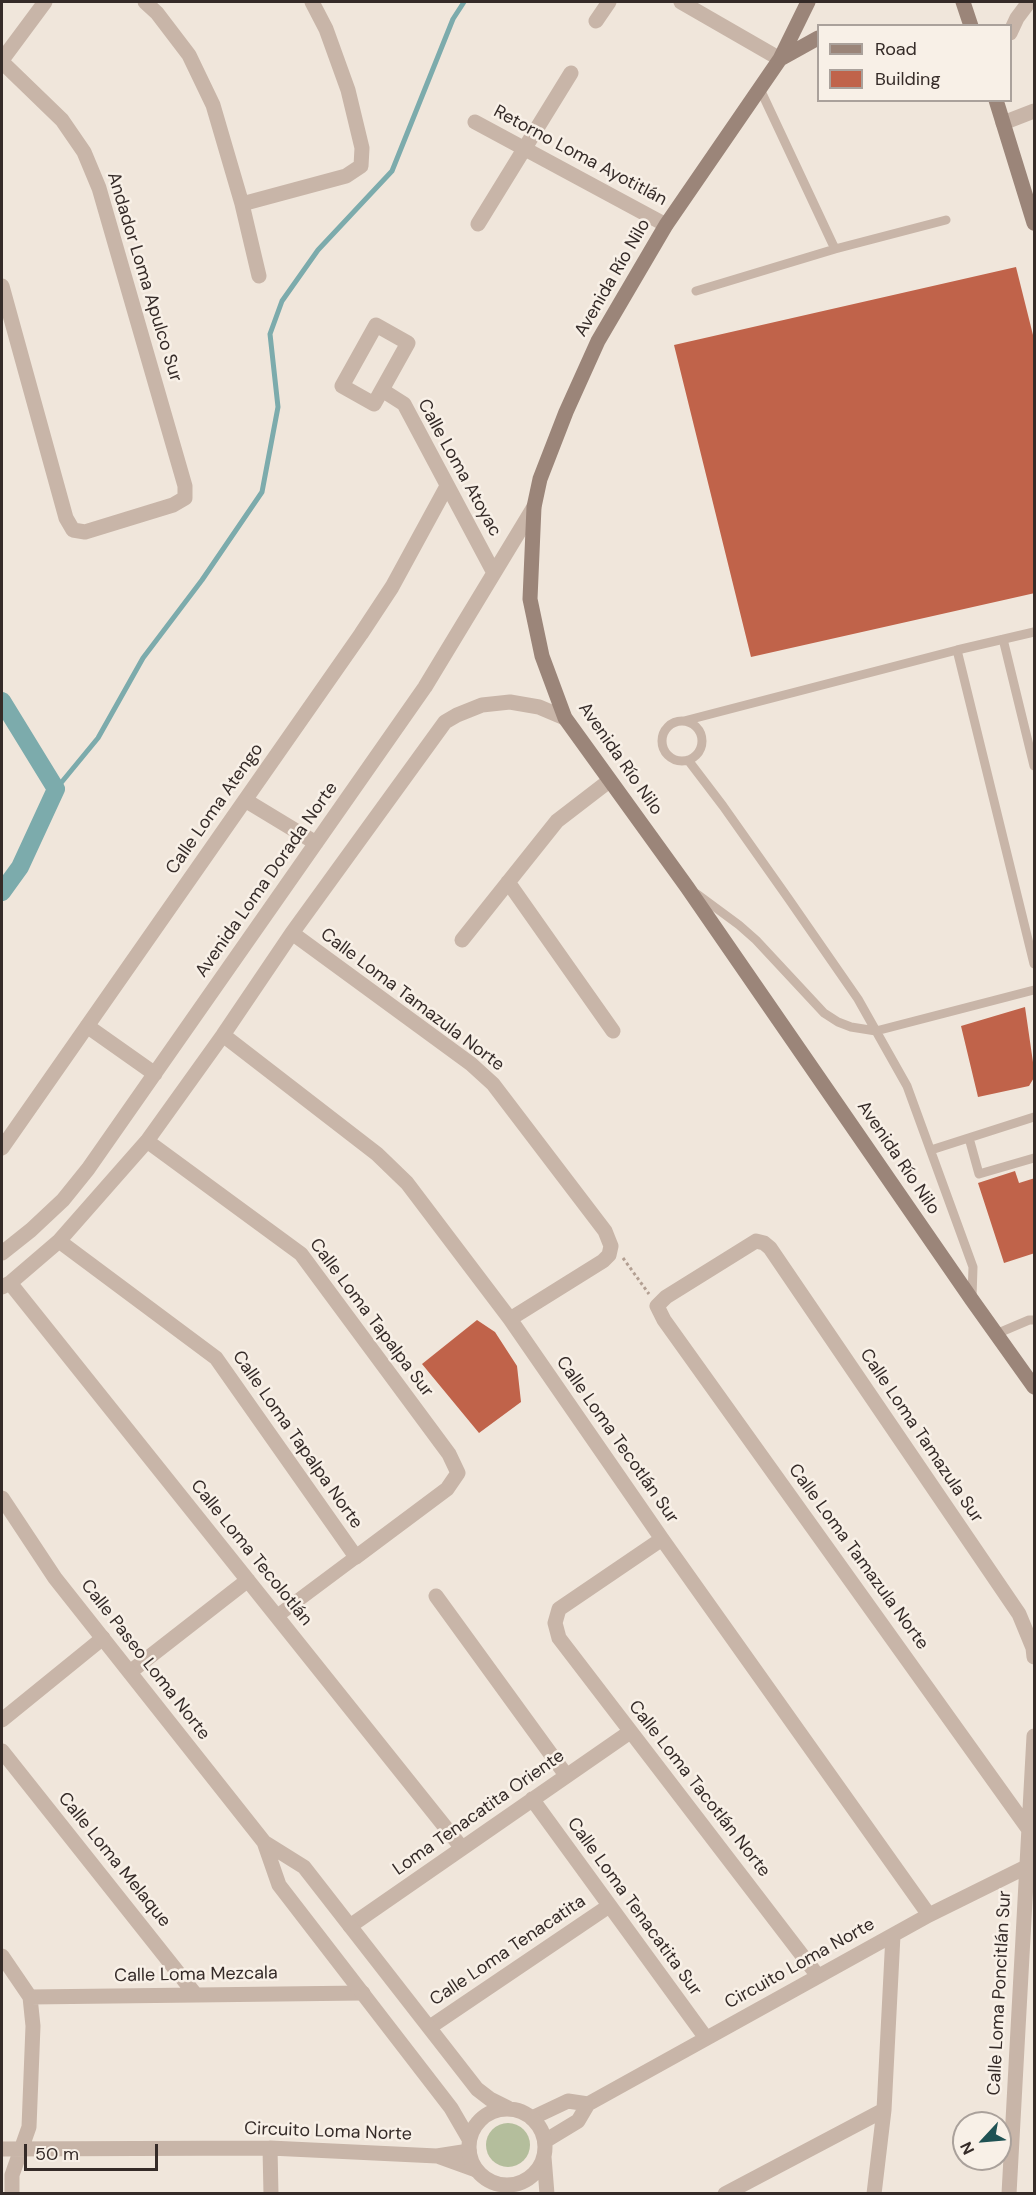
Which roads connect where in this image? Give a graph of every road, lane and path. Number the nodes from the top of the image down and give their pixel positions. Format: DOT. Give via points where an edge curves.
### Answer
graph roads {
  1 [pos="145,2"];
  2 [pos="312,2"];
  3 [pos="609,2"];
  4 [pos="681,2"];
  5 [pos="808,2"];
  6 [pos="963,2"];
  7 [pos="1029,2"];
  8 [pos="42,3"];
  9 [pos="596,21"];
  10 [pos="970,24"];
  11 [pos="1012,30"];
  12 [pos="817,39"];
  13 [pos="780,60"];
  14 [pos="2,61"];
  15 [pos="571,73"];
  16 [pos="760,89"];
  17 [pos="996,102"];
  18 [pos="1035,111"];
  19 [pos="475,122"];
  20 [pos="1003,123"];
  21 [pos="525,148"];
  22 [pos="242,204"];
  23 [pos="946,220"];
  24 [pos="1035,223"];
  25 [pos="478,224"];
  26 [pos="666,225"];
  27 [pos="835,249"];
  28 [pos="258,276"];
  29 [pos="2,286"];
  30 [pos="696,291"];
  31 [pos="382,390"];
  32 [pos="447,486"];
  33 [pos="534,507"];
  34 [pos="494,573"];
  35 [pos="1035,632"];
  36 [pos="1004,639"];
  37 [pos="957,650"];
  38 [pos="565,718"];
  39 [pos="684,722"];
  40 [pos="688,760"];
  41 [pos="1035,766"];
  42 [pos="609,781"];
  43 [pos="245,800"];
  44 [pos="316,843"];
  45 [pos="508,882"];
  46 [pos="687,887"];
  47 [pos="292,933"];
  48 [pos="462,940"];
  49 [pos="1035,964"];
  50 [pos="1035,990"];
  51 [pos="87,1026"];
  52 [pos="613,1030"];
  53 [pos="876,1031"];
  54 [pos="223,1035"];
  55 [pos="155,1074"];
  56 [pos="1035,1117"];
  57 [pos="969,1138"];
  58 [pos="147,1141"];
  59 [pos="2,1148"];
  60 [pos="931,1150"];
  61 [pos="1035,1158"];
  62 [pos="59,1241"];
  63 [pos="611,1246"];
  64 [pos="2,1252"];
  65 [pos="6,1285"];
  66 [pos="972,1300"];
  67 [pos="657,1306"];
  68 [pos="510,1319"];
  69 [pos="1035,1320"];
  70 [pos="996,1334"];
  71 [pos="1029,1371"];
  72 [pos="1035,1387"];
  73 [pos="2,1498"];
  74 [pos="662,1539"];
  75 [pos="356,1557"];
  76 [pos="248,1580"];
  77 [pos="436,1596"];
  78 [pos="277,1616"];
  79 [pos="103,1638"];
  80 [pos="1035,1657"];
  81 [pos="130,1672"];
  82 [pos="2,1720"];
  83 [pos="630,1732"];
  84 [pos="1035,1736"];
  85 [pos="2,1751"];
  86 [pos="566,1775"];
  87 [pos="532,1799"];
  88 [pos="1029,1830"];
  89 [pos="264,1842"];
  90 [pos="462,1848"];
  91 [pos="1030,1864"];
  92 [pos="609,1906"];
  93 [pos="929,1915"];
  94 [pos="350,1926"];
  95 [pos="893,1935"];
  96 [pos="2,1956"];
  97 [pos="818,1976"];
  98 [pos="363,1993"];
  99 [pos="195,1994"];
  100 [pos="30,1997"];
  101 [pos="430,2027"];
  102 [pos="706,2038"];
  103 [pos="588,2104"];
  104 [pos="508,2108"];
  105 [pos="884,2110"];
  106 [pos="532,2118"];
  107 [pos="545,2141"];
  108 [pos="469,2145"];
  109 [pos="21,2148"];
  110 [pos="270,2148"];
  111 [pos="2,2149"];
  112 [pos="437,2156"];
  113 [pos="544,2157"];
  114 [pos="476,2170"];
  115 [pos="500,2188"];
  116 [pos="12,2193"];
  117 [pos="271,2193"];
  118 [pos="547,2193"];
  119 [pos="725,2193"];
  120 [pos="874,2193"];
  121 [pos="1009,2193"];
  1 -- 22 [label="street" via="189,56 213,105"];
  2 -- 22 [label="street" via="348,90 362,148 360,166 346,176"];
  3 -- 9 [label="street"];
  4 -- 13 [label="street"];
  5 -- 13 [label="main road, Avenida Río Nilo"];
  6 -- 10 [label="main road"];
  7 -- 11 [label="street"];
  8 -- 14 [label="street"];
  12 -- 13 [label="main road"];
  13 -- 16 [label="main road, Avenida Río Nilo"];
  14 -- 29 [label="street, Andador Loma Apulco Sur" via="62,120 84,152 99,188 185,486 185,498 174,505 85,532 73,530 66,518"];
  15 -- 21 [label="street"];
  16 -- 26 [label="main road, Avenida Río Nilo"];
  16 -- 27 [label="lane"];
  17 -- 20 [label="main road"];
  18 -- 20 [label="street"];
  19 -- 21 [label="street, Retorno Loma Ayotitlán"];
  20 -- 24 [label="main road"];
  21 -- 25 [label="street"];
  21 -- 26 [label="street, Retorno Loma Ayotitlán"];
  22 -- 28 [label="street"];
  23 -- 27 [label="lane"];
  26 -- 33 [label="main road, Avenida Río Nilo" via="598,341 540,478"];
  27 -- 30 [label="lane"];
  31 -- 31 [label="street" via="408,343 376,325 342,386 374,404"];
  31 -- 32 [label="street, Calle Loma Atoyac" via="404,404"];
  32 -- 34 [label="street, Calle Loma Atoyac"];
  32 -- 43 [label="street, Calle Loma Atengo" via="392,587"];
  33 -- 34 [label="street, Avenida Loma Dorada Norte"];
  33 -- 38 [label="main road, Avenida Río Nilo" via="530,599 542,656"];
  34 -- 44 [label="street, Avenida Loma Dorada Norte" via="425,687"];
  35 -- 36 [label="lane"];
  36 -- 37 [label="lane"];
  36 -- 41 [label="lane"];
  37 -- 39 [label="lane"];
  37 -- 49 [label="lane"];
  38 -- 42 [label="main road, Avenida Río Nilo"];
  38 -- 47 [label="street" via="539,707 510,702 482,705 445,722"];
  39 -- 40 [label="lane" via="699,730 702,742 698,754"];
  39 -- 40 [label="lane" via="666,730 663,743 668,756"];
  40 -- 53 [label="lane" via="852,990"];
  42 -- 45 [label="street" via="557,821"];
  42 -- 46 [label="main road, Avenida Río Nilo"];
  43 -- 44 [label="street"];
  43 -- 51 [label="street, Calle Loma Atengo"];
  44 -- 55 [label="street, Avenida Loma Dorada Norte"];
  45 -- 48 [label="street"];
  45 -- 52 [label="street"];
  46 -- 53 [label="lane" via="739,925 824,1013 850,1027"];
  46 -- 66 [label="main road, Avenida Río Nilo"];
  47 -- 54 [label="street"];
  47 -- 63 [label="street, Calle Loma Tamazula Norte" via="493,1083 605,1231"];
  50 -- 53 [label="lane"];
  51 -- 55 [label="street"];
  51 -- 59 [label="street, Calle Loma Atengo"];
  53 -- 60 [label="lane" via="908,1086"];
  54 -- 58 [label="street"];
  54 -- 68 [label="street, Calle Loma Tecotlán Sur" via="376,1154 407,1183"];
  55 -- 64 [label="street, Avenida Loma Dorada Norte" via="63,1200"];
  56 -- 57 [label="lane"];
  57 -- 60 [label="lane"];
  57 -- 61 [label="lane" via="978,1174"];
  58 -- 62 [label="street"];
  58 -- 75 [label="street, Calle Loma Tapalpa Sur" via="301,1254 449,1454 458,1473 447,1489"];
  60 -- 66 [label="lane" via="973,1267"];
  62 -- 65 [label="street"];
  62 -- 75 [label="street, Calle Loma Tapalpa Norte" via="216,1358"];
  63 -- 67 [label="path"];
  63 -- 68 [label="street" via="603,1262"];
  65 -- 76 [label="street, Calle Loma Tecolotlán"];
  66 -- 70 [label="main road, Avenida Río Nilo"];
  67 -- 80 [label="street, Calle Loma Tamazula Sur" via="756,1241 770,1248 1018,1614"];
  67 -- 88 [label="street, Calle Loma Tamazula Norte"];
  68 -- 74 [label="street, Calle Loma Tecotlán Sur"];
  69 -- 70 [label="lane"];
  70 -- 71 [label="main road, Avenida Río Nilo"];
  71 -- 72 [label="main road, Avenida Río Nilo"];
  73 -- 79 [label="street, Calle Paseo Loma Norte" via="55,1578"];
  74 -- 83 [label="street, Calle Loma Tacotlán Norte" via="558,1609 555,1623 559,1638"];
  74 -- 93 [label="street, Calle Loma Tecotlán Sur"];
  75 -- 78 [label="street"];
  76 -- 78 [label="street, Calle Loma Tecolotlán"];
  76 -- 81 [label="street"];
  77 -- 86 [label="street"];
  78 -- 90 [label="street, Calle Loma Tecolotlán"];
  79 -- 81 [label="street, Calle Paseo Loma Norte"];
  79 -- 82 [label="street"];
  81 -- 89 [label="street, Calle Paseo Loma Norte"];
  83 -- 86 [label="street, Loma Tenacatita Oriente"];
  83 -- 97 [label="street, Calle Loma Tacotlán Norte"];
  84 -- 88 [label="street"];
  85 -- 99 [label="street, Calle Loma Melaque"];
  86 -- 87 [label="street, Loma Tenacatita Oriente"];
  87 -- 90 [label="street, Loma Tenacatita Oriente"];
  87 -- 92 [label="street, Calle Loma Tenacatita Sur"];
  88 -- 91 [label="street, Calle Loma Poncitlán Sur"];
  89 -- 94 [label="street, Calle Paseo Loma Norte" via="304,1867"];
  89 -- 98 [label="street, Calle Paseo Loma Norte" via="279,1885"];
  90 -- 94 [label="street, Loma Tenacatita Oriente"];
  91 -- 93 [label="street, Circuito Loma Norte"];
  91 -- 121 [label="street, Calle Loma Poncitlán Sur"];
  92 -- 101 [label="street, Calle Loma Tenacatita"];
  92 -- 102 [label="street, Calle Loma Tenacatita Sur"];
  93 -- 95 [label="street, Circuito Loma Norte"];
  94 -- 101 [label="street, Calle Paseo Loma Norte"];
  95 -- 97 [label="street, Circuito Loma Norte"];
  95 -- 105 [label="street"];
  96 -- 100 [label="street"];
  97 -- 102 [label="street, Circuito Loma Norte"];
  98 -- 99 [label="street, Calle Loma Mezcala"];
  98 -- 108 [label="street, Calle Paseo Loma Norte" via="452,2108"];
  99 -- 100 [label="street, Calle Loma Mezcala"];
  100 -- 109 [label="street" via="33,2026 29,2127"];
  101 -- 104 [label="street, Calle Paseo Loma Norte" via="477,2089"];
  102 -- 103 [label="street, Circuito Loma Norte"];
  103 -- 106 [label="street, Circuito Loma Norte" via="568,2101"];
  103 -- 107 [label="street, Circuito Loma Norte" via="578,2121"];
  104 -- 106 [label="street"];
  104 -- 108 [label="street" via="483,2117 474,2127"];
  105 -- 119 [label="street"];
  105 -- 120 [label="street"];
  106 -- 107 [label="street"];
  107 -- 113 [label="street"];
  108 -- 112 [label="street, Circuito Loma Norte"];
  108 -- 114 [label="street"];
  109 -- 110 [label="street, Circuito Loma Norte"];
  109 -- 111 [label="street, Circuito Loma Norte"];
  109 -- 116 [label="street" via="12,2175"];
  110 -- 112 [label="street, Circuito Loma Norte"];
  110 -- 117 [label="street"];
  112 -- 114 [label="street, Circuito Loma Norte"];
  113 -- 115 [label="street" via="530,2178"];
  113 -- 118 [label="street"];
  114 -- 115 [label="street"];
}
